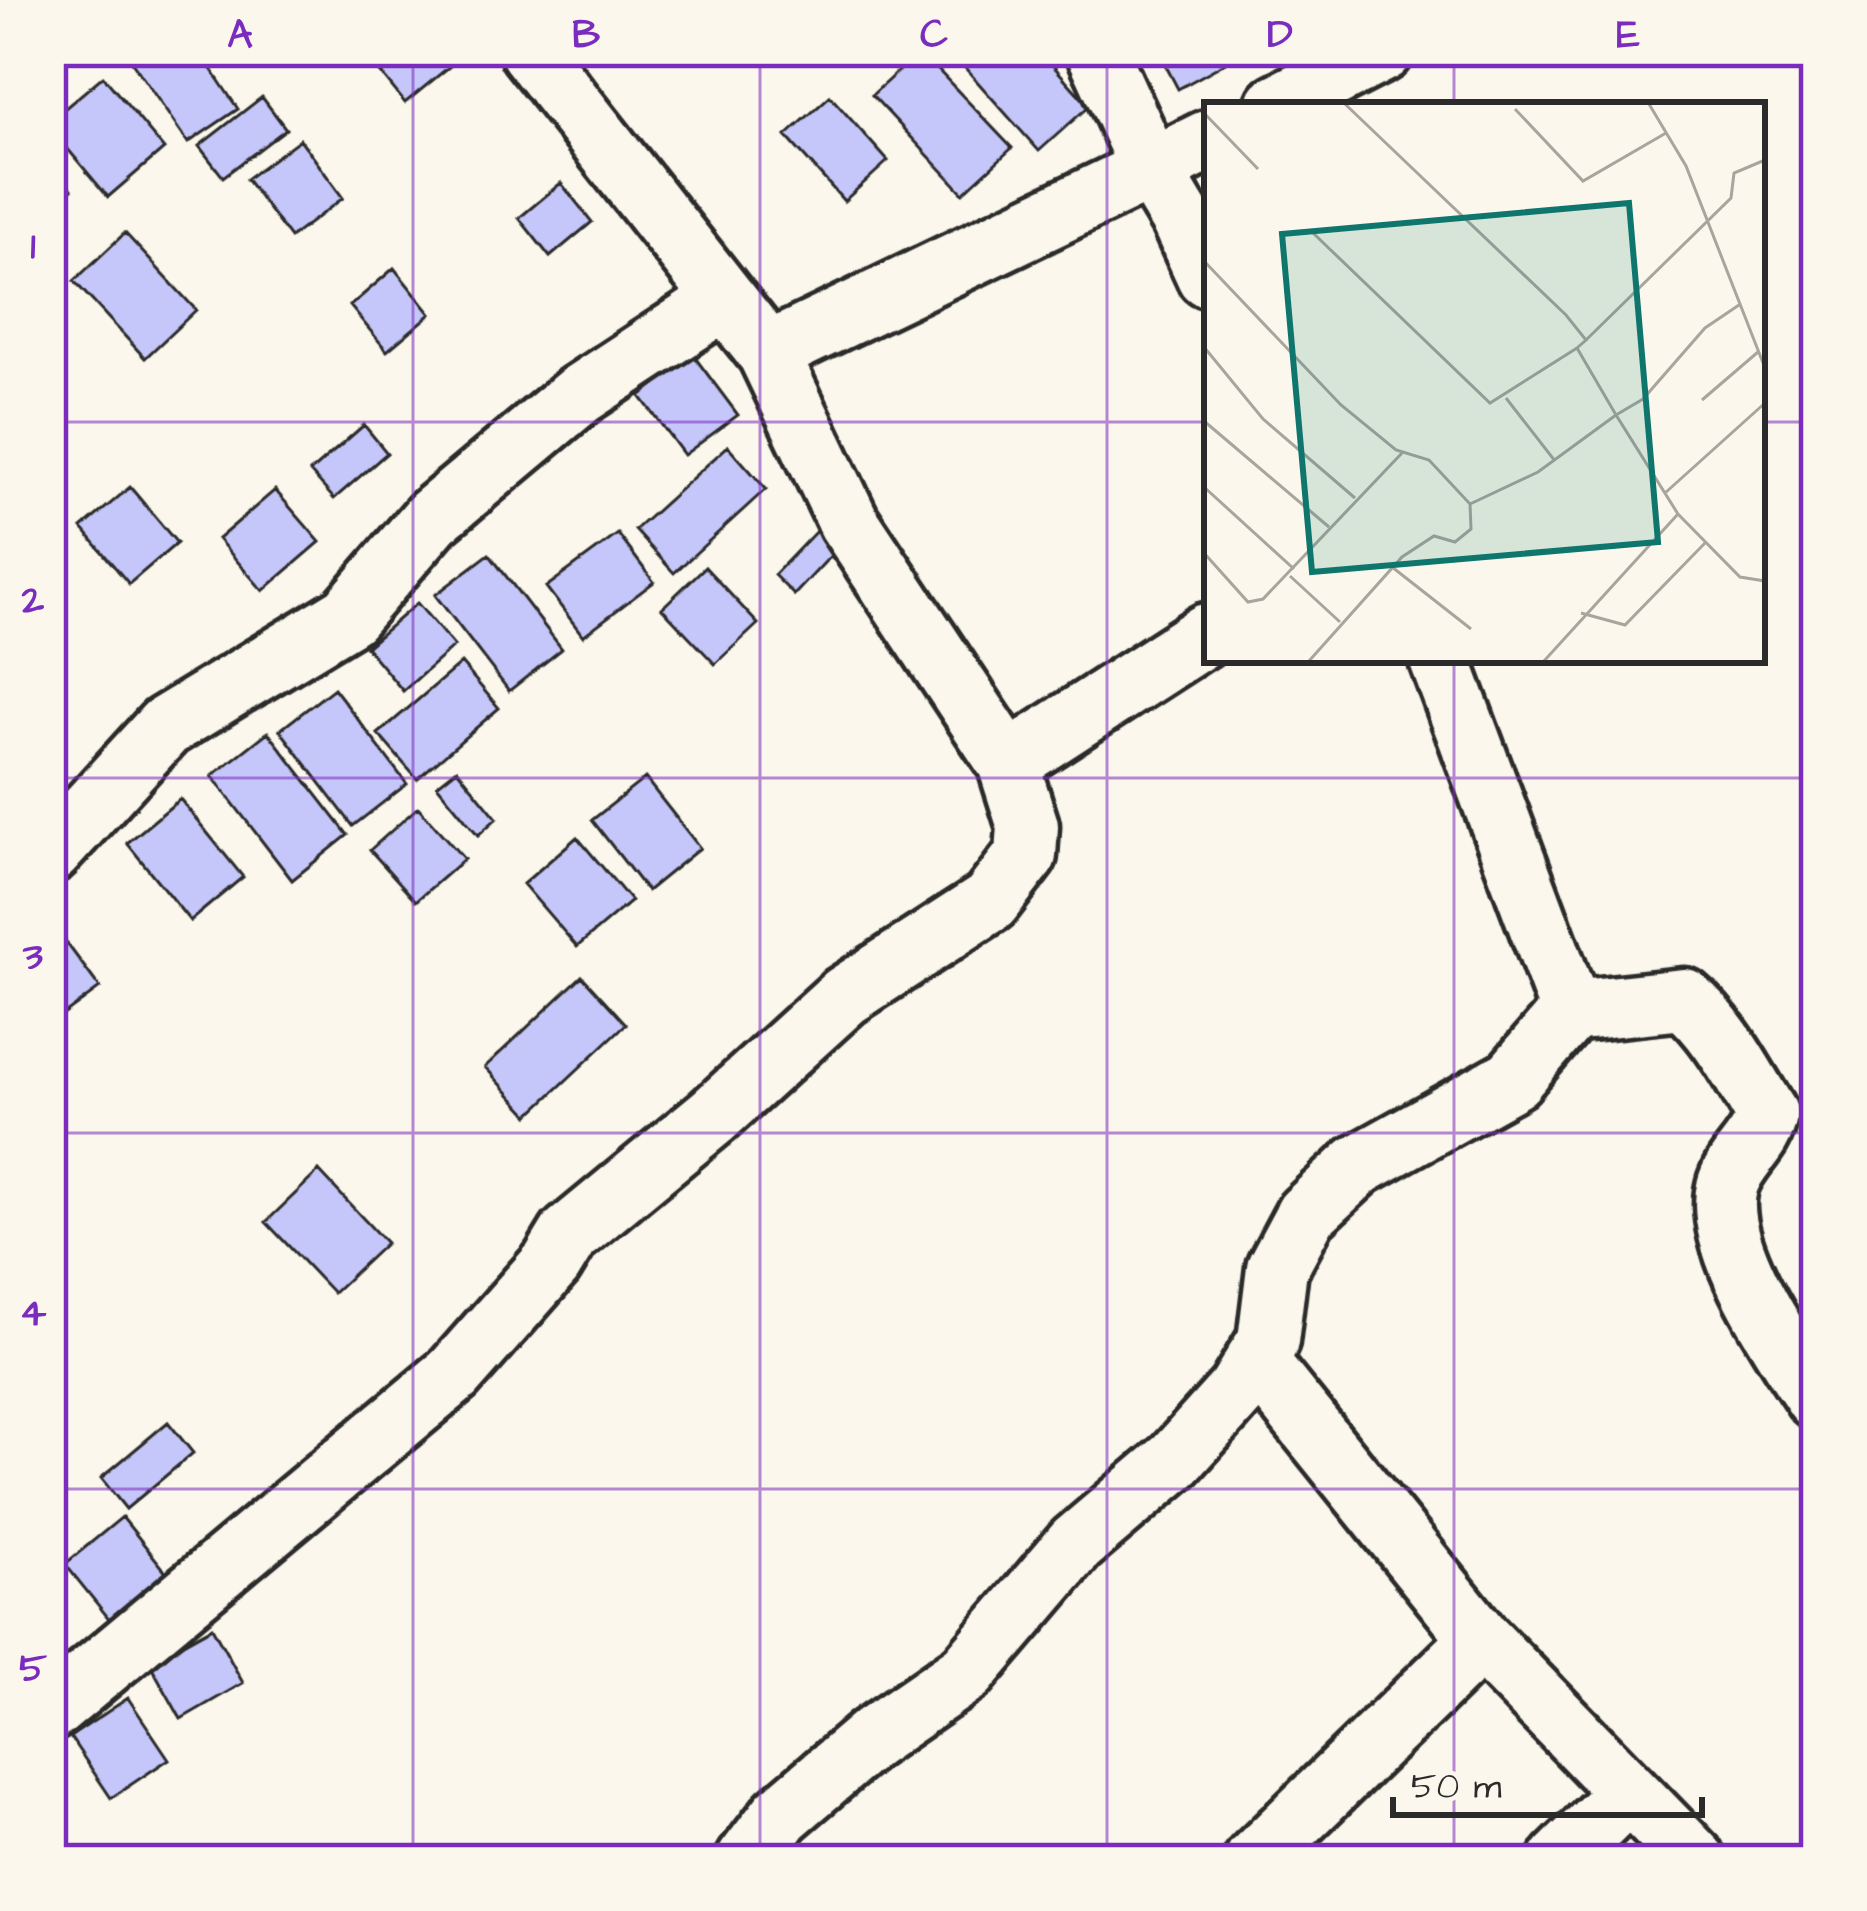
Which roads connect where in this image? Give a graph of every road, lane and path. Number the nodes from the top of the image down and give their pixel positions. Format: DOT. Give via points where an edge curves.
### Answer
graph roads {
  1 [pos="530,51"];
  2 [pos="1097,51"];
  3 [pos="1382,51"];
  4 [pos="1283,102"];
  5 [pos="1204,143"];
  6 [pos="1151,170"];
  7 [pos="1204,269"];
  8 [pos="725,299"];
  9 [pos="768,353"];
  10 [pos="1204,636"];
  11 [pos="1440,663"];
  12 [pos="1008,763"];
  13 [pos="51,852"];
  14 [pos="1570,1011"];
  15 [pos="1256,1360"];
  16 [pos="1816,1398"];
  17 [pos="1480,1640"];
  18 [pos="51,1710"];
  19 [pos="1629,1792"];
  20 [pos="747,1860"];
  21 [pos="1255,1860"];
  22 [pos="1560,1860"];
  23 [pos="1695,1860"];
  1 -- 8 [label="street"];
  2 -- 6 [label="street"];
  3 -- 4 [label="street"];
  5 -- 6 [label="street"];
  6 -- 7 [label="street"];
  6 -- 9 [label="street"];
  8 -- 9 [label="street"];
  8 -- 13 [label="street" via="579,395 450,502 326,633 166,727"];
  9 -- 12 [label="street" via="849,523"];
  10 -- 12 [label="street"];
  11 -- 14 [label="street"];
  12 -- 18 [label="street" via="1028,826 1026,855 990,902 845,996 569,1235 454,1374"];
  14 -- 15 [label="street" via="1513,1078 1359,1165 1306,1214 1277,1268 1268,1341"];
  14 -- 16 [label="street" via="1684,999 1706,1017 1741,1072 1767,1114 1727,1187 1726,1222 1756,1306"];
  15 -- 17 [label="street"];
  15 -- 20 [label="street" via="1175,1460 1076,1544 968,1672 870,1739 781,1815"];
  17 -- 19 [label="street"];
  17 -- 21 [label="street"];
  19 -- 22 [label="street"];
  19 -- 23 [label="street"];
}
